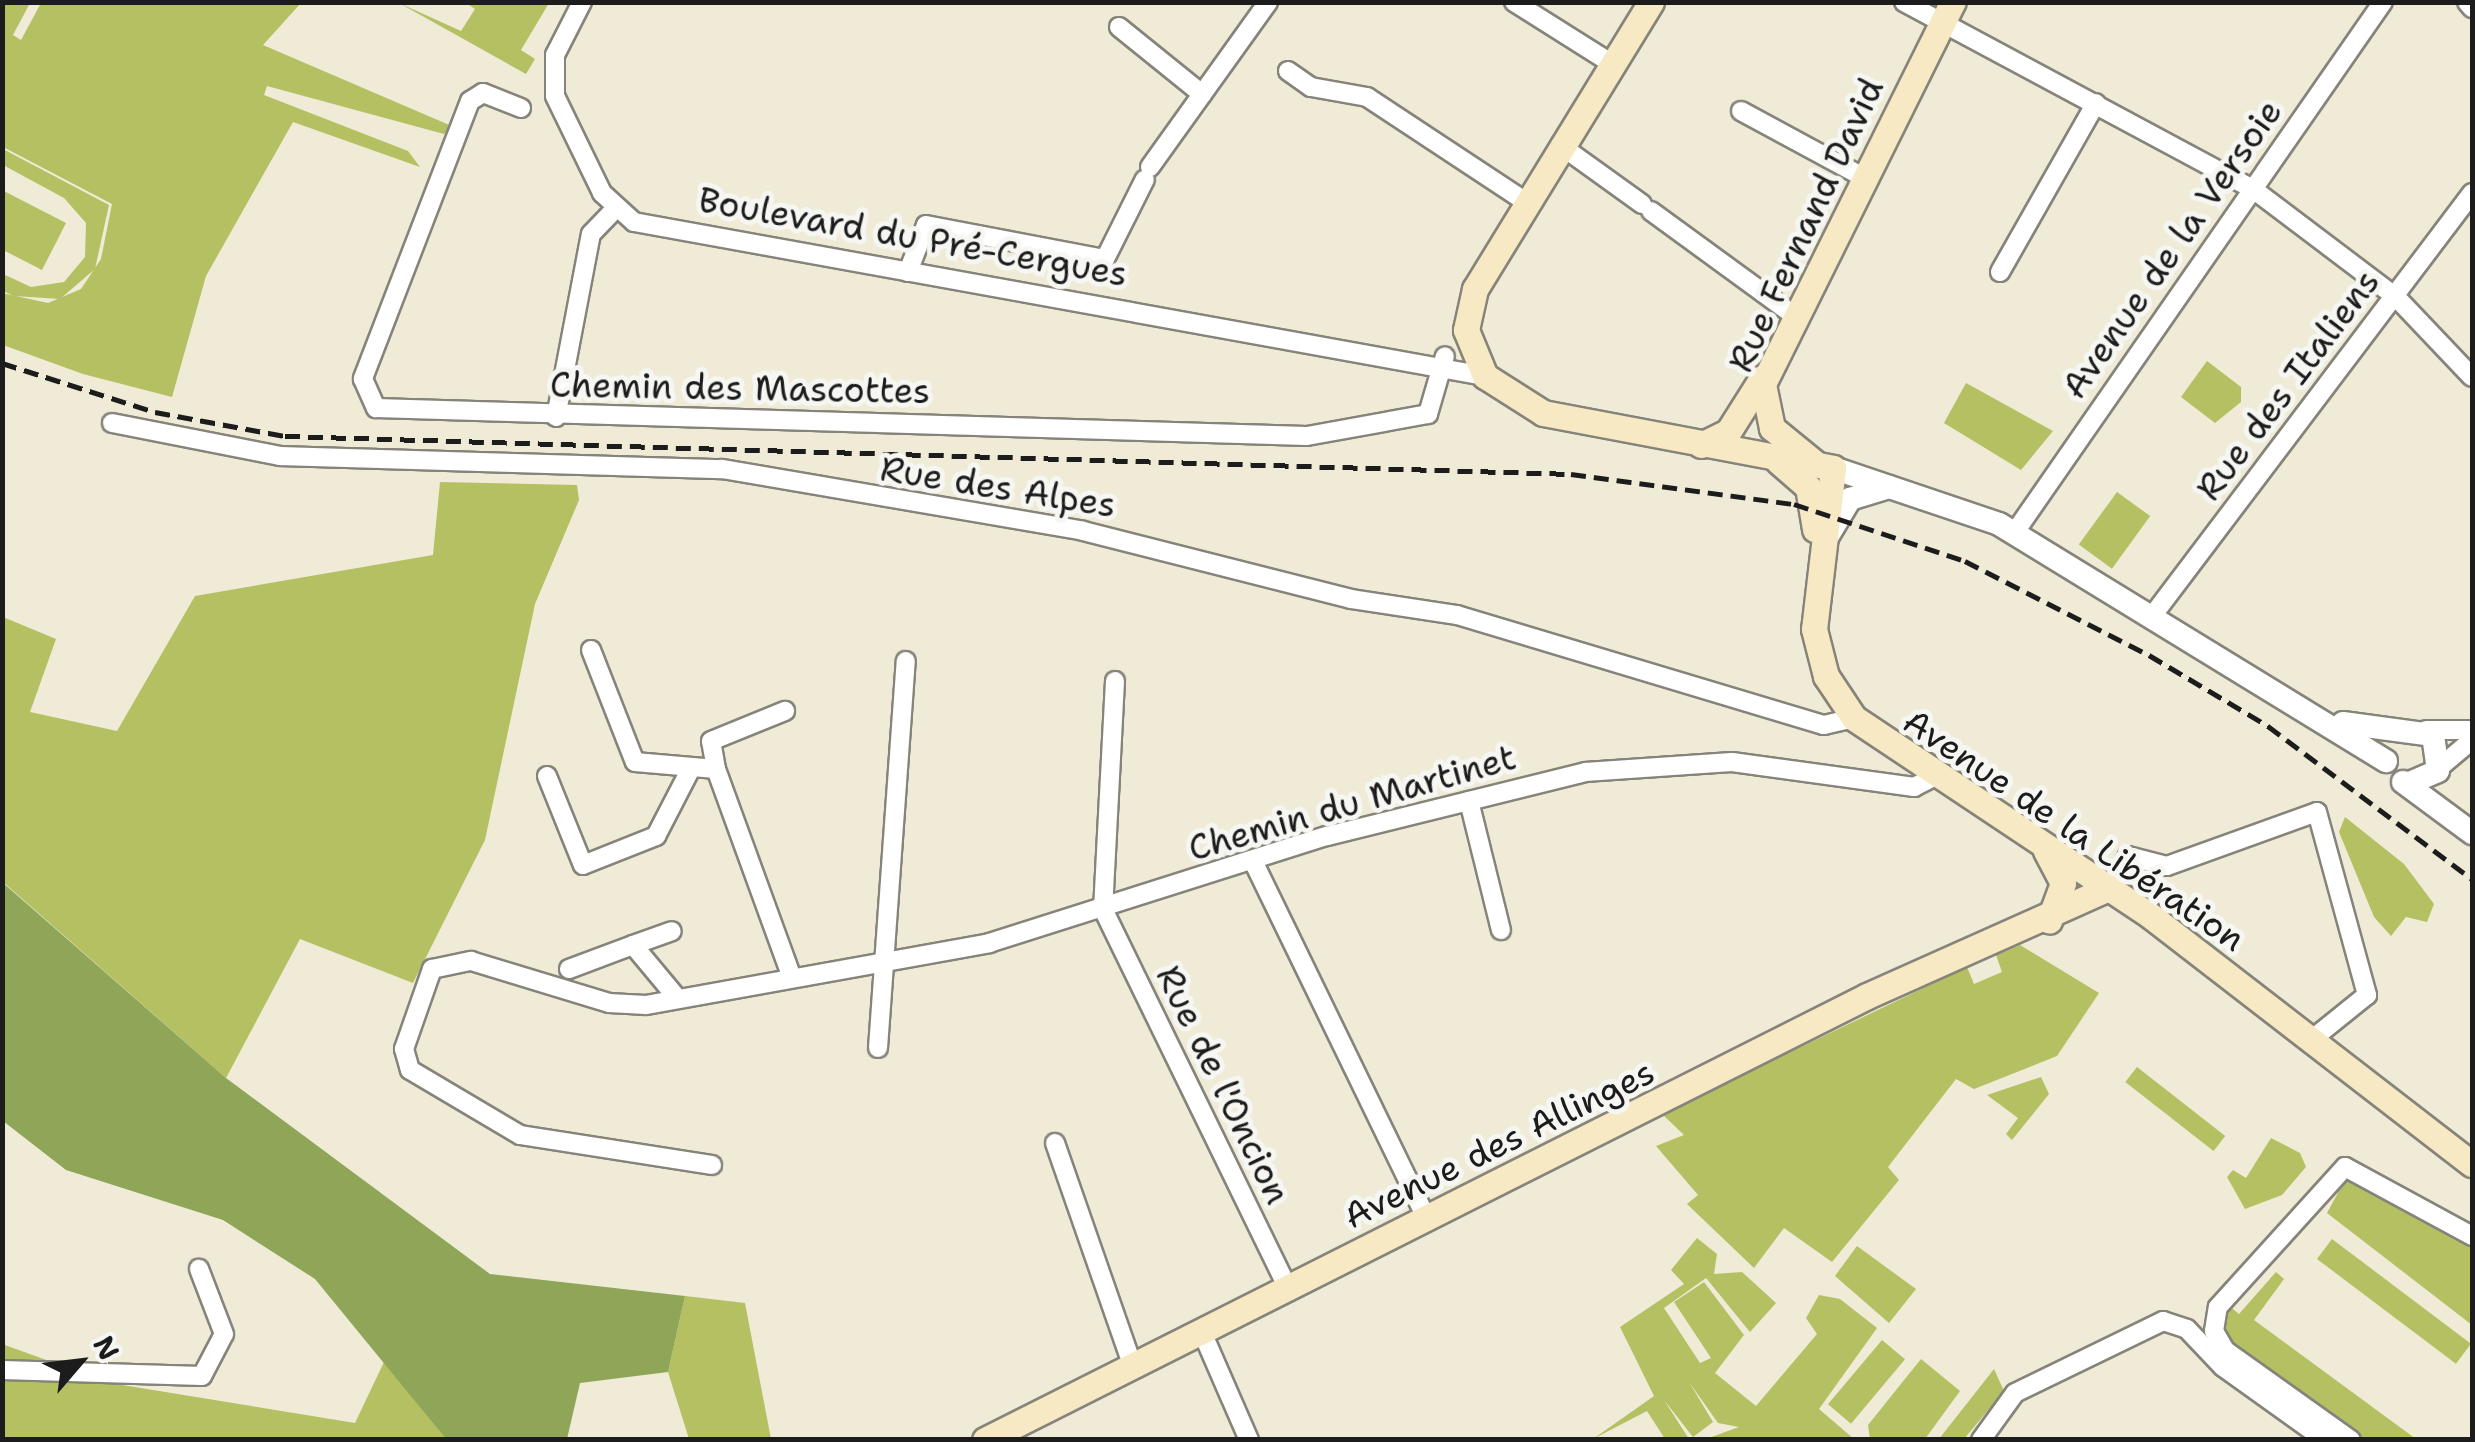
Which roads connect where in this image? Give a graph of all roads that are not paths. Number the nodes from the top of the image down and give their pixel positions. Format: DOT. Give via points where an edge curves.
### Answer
graph roads {
  1 [pos="582,2"];
  2 [pos="1268,2"];
  3 [pos="1514,2"];
  4 [pos="1650,2"];
  5 [pos="1904,2"];
  6 [pos="2383,2"];
  7 [pos="1948,12"];
  8 [pos="1119,26"];
  9 [pos="1611,64"];
  10 [pos="1288,71"];
  11 [pos="1202,94"];
  12 [pos="2096,104"];
  13 [pos="521,108"];
  14 [pos="1741,110"];
  15 [pos="1560,145"];
  16 [pos="1865,178"];
  17 [pos="2253,189"];
  18 [pos="2472,193"];
  19 [pos="1526,202"];
  20 [pos="615,209"];
  21 [pos="908,272"];
  22 [pos="2000,272"];
  23 [pos="2396,297"];
  24 [pos="1795,316"];
  25 [pos="1470,346"];
  26 [pos="1444,361"];
  27 [pos="1766,375"];
  28 [pos="1484,376"];
  29 [pos="2472,377"];
  30 [pos="556,416"];
  31 [pos="112,423"];
  32 [pos="1701,446"];
  33 [pos="1778,462"];
  34 [pos="1825,466"];
  35 [pos="1897,486"];
  36 [pos="2015,532"];
  37 [pos="1816,559"];
  38 [pos="2153,615"];
  39 [pos="591,650"];
  40 [pos="906,662"];
  41 [pos="1115,680"];
  42 [pos="785,712"];
  43 [pos="1854,718"];
  44 [pos="2326,720"];
  45 [pos="2414,730"];
  46 [pos="2472,730"];
  47 [pos="2472,740"];
  48 [pos="2386,762"];
  49 [pos="716,769"];
  50 [pos="2439,769"];
  51 [pos="689,772"];
  52 [pos="547,776"];
  53 [pos="1934,777"];
  54 [pos="2408,784"];
  55 [pos="1469,801"];
  56 [pos="2467,829"];
  57 [pos="2042,848"];
  58 [pos="1254,863"];
  59 [pos="2109,888"];
  60 [pos="1103,909"];
  61 [pos="2049,921"];
  62 [pos="1502,930"];
  63 [pos="672,931"];
  64 [pos="634,945"];
  65 [pos="882,962"];
  66 [pos="569,969"];
  67 [pos="792,978"];
  68 [pos="678,999"];
  69 [pos="2310,1041"];
  70 [pos="878,1048"];
  71 [pos="1055,1143"];
  72 [pos="2468,1161"];
  73 [pos="712,1166"];
  74 [pos="1427,1219"];
  75 [pos="2472,1236"];
  76 [pos="199,1269"];
  77 [pos="1288,1289"];
  78 [pos="1202,1332"];
  79 [pos="1132,1367"];
  80 [pos="2,1370"];
  81 [pos="985,1440"];
  82 [pos="1249,1440"];
  83 [pos="1981,1440"];
  84 [pos="2326,1440"];
  85 [pos="2351,1440"];
  1 -- 20 [label="street" via="558,45 553,86"];
  2 -- 11 [label="street"];
  3 -- 9 [label="street"];
  4 -- 9 [label="main road"];
  5 -- 7 [label="street"];
  6 -- 17 [label="street, Avenue de la Versoie"];
  7 -- 12 [label="street"];
  7 -- 16 [label="main road, Rue Fernand David"];
  8 -- 11 [label="street"];
  9 -- 15 [label="main road"];
  10 -- 19 [label="street" via="1310,86 1367,97"];
  11 -- 21 [label="street" via="1147,173 1105,259 926,225"];
  12 -- 17 [label="street"];
  12 -- 22 [label="street"];
  13 -- 30 [label="street, Chemin des Mascottes" via="487,94 472,98 361,386 383,410"];
  14 -- 16 [label="street"];
  15 -- 19 [label="main road"];
  15 -- 24 [label="street"];
  16 -- 24 [label="main road, Rue Fernand David"];
  17 -- 23 [label="street"];
  17 -- 36 [label="street, Avenue de la Versoie"];
  18 -- 23 [label="street, Rue des Italiens"];
  19 -- 25 [label="main road" via="1470,300"];
  20 -- 21 [label="street, Boulevard du Pré-Cergues" via="648,226"];
  20 -- 30 [label="street" via="592,234"];
  21 -- 26 [label="street, Boulevard du Pré-Cergues"];
  23 -- 29 [label="street"];
  23 -- 38 [label="street, Rue des Italiens"];
  24 -- 27 [label="main road, Rue Fernand David"];
  25 -- 26 [label="street"];
  25 -- 28 [label="main road"];
  26 -- 28 [label="street, Boulevard du Pré-Cergues"];
  26 -- 30 [label="street, Chemin des Mascottes" via="1437,403 1422,418 1307,436"];
  27 -- 32 [label="main road" via="1728,432"];
  27 -- 34 [label="main road, Rue Fernand David" via="1768,420"];
  28 -- 32 [label="main road, Boulevard du Pré-Cergues" via="1543,413"];
  31 -- 43 [label="street, Rue des Alpes" via="280,456 722,469 1083,530 1351,599 1457,615 1824,725"];
  32 -- 33 [label="main road, Boulevard du Pré-Cergues"];
  33 -- 34 [label="main road, Boulevard du Pré-Cergues"];
  33 -- 37 [label="main road" via="1812,496"];
  34 -- 35 [label="street, Boulevard du Pré-Cergues"];
  34 -- 37 [label="main road, Avenue de la Libération"];
  35 -- 36 [label="street, Boulevard du Pré-Cergues"];
  35 -- 37 [label="street" via="1850,500"];
  36 -- 38 [label="street, Boulevard du Pré-Cergues"];
  37 -- 43 [label="main road, Avenue de la Libération" via="1818,654"];
  38 -- 44 [label="street, Boulevard du Pré-Cergues"];
  39 -- 51 [label="street" via="635,762"];
  40 -- 65 [label="street"];
  41 -- 60 [label="street"];
  42 -- 49 [label="street" via="711,742"];
  43 -- 53 [label="main road, Avenue de la Libération"];
  44 -- 45 [label="street, Boulevard du Pré-Cergues"];
  44 -- 48 [label="street, Boulevard du Pré-Cergues"];
  45 -- 46 [label="street"];
  45 -- 48 [label="street"];
  45 -- 50 [label="street" via="2440,746"];
  47 -- 50 [label="street"];
  48 -- 54 [label="street, Boulevard du Pré-Cergues"];
  49 -- 51 [label="street"];
  49 -- 67 [label="street"];
  50 -- 54 [label="street"];
  50 -- 56 [label="street"];
  51 -- 52 [label="street" via="656,836 583,865"];
  53 -- 55 [label="street, Chemin du Martinet" via="1914,787 1809,766 1676,763 1585,772"];
  53 -- 57 [label="main road, Avenue de la Libération"];
  54 -- 56 [label="street, Boulevard du Pré-Cergues"];
  55 -- 58 [label="street, Chemin du Martinet"];
  55 -- 62 [label="street"];
  57 -- 59 [label="main road, Avenue de la Libération"];
  57 -- 61 [label="main road" via="2062,883"];
  58 -- 60 [label="street, Chemin du Martinet"];
  58 -- 74 [label="street"];
  59 -- 61 [label="main road, Avenue des Allinges"];
  59 -- 69 [label="main road, Avenue de la Libération"];
  59 -- 69 [label="street, Avenue des Allinges" via="2128,856 2167,866 2306,810 2319,815 2367,995"];
  60 -- 65 [label="street, Chemin du Martinet"];
  60 -- 77 [label="street, Rue de l'Oncion"];
  61 -- 74 [label="main road, Avenue des Allinges" via="1867,996"];
  63 -- 64 [label="street"];
  64 -- 66 [label="street"];
  64 -- 68 [label="street"];
  65 -- 67 [label="street, Chemin du Martinet"];
  65 -- 70 [label="street"];
  67 -- 68 [label="street, Chemin du Martinet"];
  68 -- 73 [label="street, Chemin du Martinet" via="627,1006 456,959 432,970 404,1061 520,1135"];
  69 -- 72 [label="main road, Avenue de la Libération"];
  71 -- 79 [label="street"];
  74 -- 77 [label="main road, Avenue des Allinges"];
  75 -- 85 [label="street" via="2345,1167 2218,1307 2214,1330 2225,1350"];
  76 -- 80 [label="street" via="224,1334 202,1376"];
  77 -- 78 [label="main road, Avenue des Allinges"];
  78 -- 79 [label="main road, Avenue des Allinges"];
  78 -- 82 [label="street"];
  79 -- 81 [label="main road, Avenue des Allinges"];
  83 -- 84 [label="street" via="2016,1394 2163,1321 2187,1329 2222,1367"];
}
